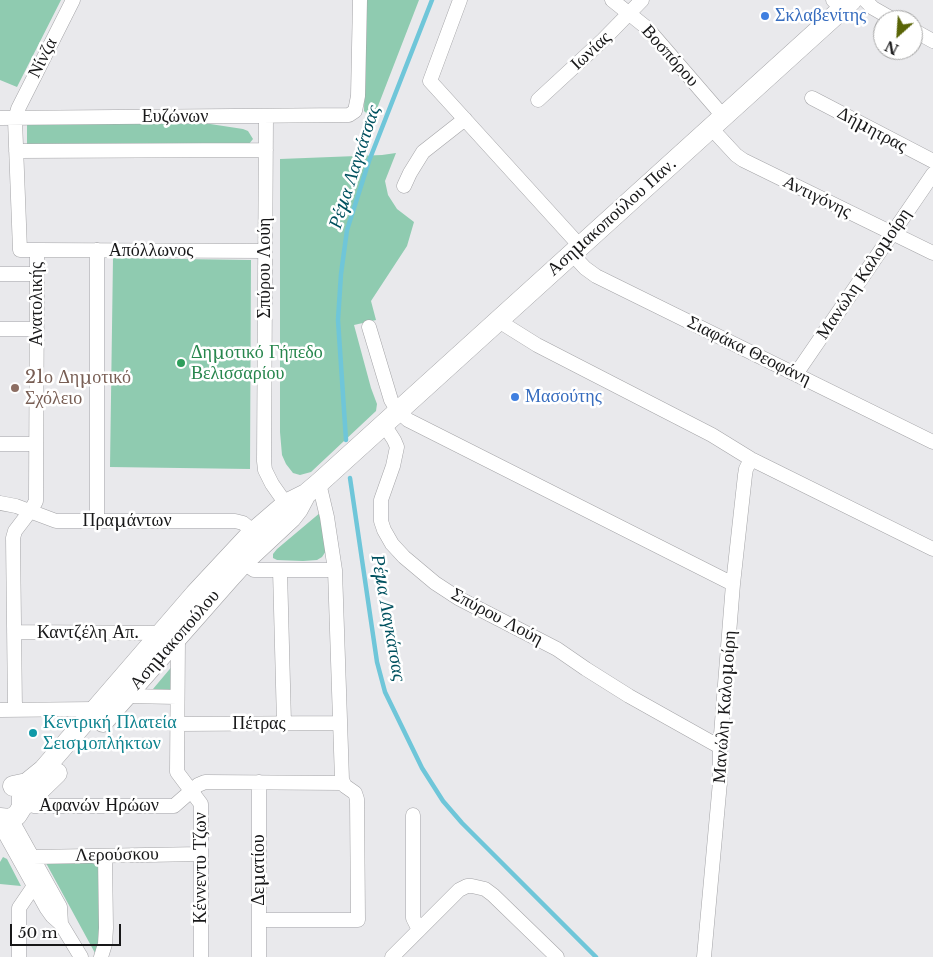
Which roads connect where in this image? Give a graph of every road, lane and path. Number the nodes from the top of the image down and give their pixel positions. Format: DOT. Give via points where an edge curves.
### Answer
graph roads {
  1 [pos="72,0"];
  2 [pos="360,0"];
  3 [pos="460,0"];
  4 [pos="612,0"];
  5 [pos="642,0"];
  6 [pos="865,0"];
  7 [pos="842,3"];
  8 [pos="876,10"];
  9 [pos="629,13"];
  10 [pos="812,98"];
  11 [pos="538,100"];
  12 [pos="266,116"];
  13 [pos="0,118"];
  14 [pos="16,118"];
  15 [pos="465,119"];
  16 [pos="717,122"];
  17 [pos="266,150"];
  18 [pos="16,151"];
  19 [pos="933,161"];
  20 [pos="933,174"];
  21 [pos="404,186"];
  22 [pos="892,234"];
  23 [pos="37,250"];
  24 [pos="97,250"];
  25 [pos="575,250"];
  26 [pos="265,251"];
  27 [pos="933,254"];
  28 [pos="0,274"];
  29 [pos="37,274"];
  30 [pos="497,320"];
  31 [pos="369,327"];
  32 [pos="0,329"];
  33 [pos="36,329"];
  34 [pos="796,374"];
  35 [pos="384,423"];
  36 [pos="933,442"];
  37 [pos="0,444"];
  38 [pos="36,444"];
  39 [pos="751,459"];
  40 [pos="312,488"];
  41 [pos="0,503"];
  42 [pos="286,504"];
  43 [pos="31,510"];
  44 [pos="97,522"];
  45 [pos="254,532"];
  46 [pos="933,549"];
  47 [pos="244,563"];
  48 [pos="280,570"];
  49 [pos="335,570"];
  50 [pos="733,584"];
  51 [pos="14,632"];
  52 [pos="170,635"];
  53 [pos="126,696"];
  54 [pos="177,697"];
  55 [pos="96,709"];
  56 [pos="0,710"];
  57 [pos="15,710"];
  58 [pos="340,723"];
  59 [pos="177,724"];
  60 [pos="284,724"];
  61 [pos="720,747"];
  62 [pos="259,782"];
  63 [pos="343,782"];
  64 [pos="6,784"];
  65 [pos="192,791"];
  66 [pos="413,815"];
  67 [pos="11,819"];
  68 [pos="201,854"];
  69 [pos="105,856"];
  70 [pos="33,857"];
  71 [pos="34,886"];
  72 [pos="259,920"];
  73 [pos="61,924"];
  74 [pos="419,930"];
  75 [pos="19,957"];
  76 [pos="81,957"];
  77 [pos="101,957"];
  78 [pos="201,957"];
  79 [pos="259,957"];
  80 [pos="392,957"];
  81 [pos="557,957"];
  82 [pos="704,957"];
  1 -- 14 [label="street, Νίνζα"];
  2 -- 12 [label="street, Ευζώνων" via="358,102 355,111 350,115"];
  3 -- 15 [label="street, Σιαφάκα Θεοφάνη" via="430,80"];
  4 -- 9 [label="street, Βοσπόρου"];
  5 -- 9 [label="street, Ιωνίας"];
  6 -- 8 [label="street"];
  7 -- 16 [label="street, Ασημακοπούλου Παν."];
  9 -- 11 [label="street, Ιωνίας"];
  9 -- 16 [label="street, Βοσπόρου" via="659,40"];
  10 -- 19 [label="street, Δήμητρας"];
  12 -- 14 [label="street, Ευζώνων"];
  12 -- 17 [label="street, Σπύρου Λούη"];
  13 -- 14 [label="street, Ευζώνων"];
  14 -- 18 [label="street, Ανατολικής"];
  15 -- 21 [label="street" via="423,152"];
  15 -- 25 [label="street, Σιαφάκα Θεοφάνη"];
  16 -- 22 [label="street, Αντιγόνης" via="743,160"];
  16 -- 25 [label="street, Ασημακοπούλου Παν."];
  17 -- 18 [label="street"];
  17 -- 26 [label="street, Σπύρου Λούη"];
  18 -- 23 [label="street, Ανατολικής" via="20,250"];
  20 -- 22 [label="street, Μανώλη Καλομοίρη"];
  22 -- 27 [label="street, Αντιγόνης"];
  22 -- 34 [label="street, Μανώλη Καλομοίρη"];
  23 -- 24 [label="street, Απόλλωνος"];
  23 -- 29 [label="street, Ανατολικής"];
  24 -- 26 [label="street, Απόλλωνος"];
  24 -- 44 [label="street"];
  25 -- 30 [label="street, Ασημακοπούλου Παν."];
  25 -- 34 [label="street, Σιαφάκα Θεοφάνη" via="585,268 596,276"];
  26 -- 42 [label="street, Σπύρου Λούη" via="264,461 272,484"];
  28 -- 29 [label="street"];
  29 -- 33 [label="street, Ανατολικής"];
  30 -- 35 [label="street, Ασημακοπούλου Παν."];
  30 -- 39 [label="street" via="537,345 712,435"];
  31 -- 35 [label="street, Σπύρου Λούη" via="388,394"];
  32 -- 33 [label="street"];
  33 -- 38 [label="street, Ανατολικής"];
  34 -- 36 [label="street, Σιαφάκα Θεοφάνη"];
  35 -- 40 [label="street, Ασημακοπούλου"];
  35 -- 50 [label="street" via="417,424"];
  35 -- 61 [label="street, Σπύρου Λούη" via="396,448 381,500 381,521 392,544 404,557 452,594 558,649 620,691"];
  37 -- 38 [label="street"];
  38 -- 43 [label="street, Ανατολικής" via="36,501"];
  39 -- 46 [label="street"];
  39 -- 50 [label="street, Μανώλη Καλομοίρη" via="746,468"];
  40 -- 42 [label="street, Ασημακοπούλου"];
  40 -- 47 [label="street, Ασημακοπούλου" via="291,518"];
  40 -- 49 [label="street" via="327,517"];
  41 -- 43 [label="street, Πραμάντων"];
  42 -- 45 [label="street, Ασημακοπούλου"];
  43 -- 44 [label="street, Πραμάντων" via="56,521"];
  43 -- 51 [label="street, Ανατολικής" via="13,538"];
  44 -- 45 [label="street, Πραμάντων" via="234,521"];
  45 -- 52 [label="street, Ασημακοπούλου" via="216,570"];
  47 -- 48 [label="street" via="254,570"];
  47 -- 52 [label="street, Ασημακοπούλου"];
  48 -- 49 [label="street"];
  48 -- 60 [label="street"];
  49 -- 58 [label="street"];
  50 -- 61 [label="street, Μανώλη Καλομοίρη"];
  51 -- 52 [label="street, Καντζέλη Απ."];
  51 -- 57 [label="street, Ανατολικής"];
  52 -- 53 [label="street, Ασημακοπούλου"];
  52 -- 54 [label="street, Κέννεντυ Τζων"];
  52 -- 55 [label="street, Ασημακοπούλου"];
  53 -- 54 [label="street"];
  53 -- 67 [label="street, Ασημακοπούλου"];
  54 -- 59 [label="street, Κέννεντυ Τζων"];
  55 -- 57 [label="street"];
  55 -- 64 [label="street, Ασημακοπούλου" via="39,774 24,785"];
  56 -- 57 [label="street"];
  58 -- 60 [label="street, Πέτρας"];
  58 -- 63 [label="street"];
  59 -- 60 [label="street, Πέτρας"];
  59 -- 65 [label="street, Κέννεντυ Τζων" via="177,772"];
  61 -- 82 [label="street, Μανώλη Καλομοίρη" via="720,782"];
  62 -- 63 [label="street, Αφανών Ηρώων"];
  62 -- 65 [label="street, Αφανών Ηρώων" via="205,782"];
  62 -- 72 [label="street, Δεματίου"];
  63 -- 72 [label="street" via="357,799 358,920"];
  64 -- 67 [label="street" via="21,794"];
  65 -- 67 [label="street, Αφανών Ηρώων" via="174,806 34,806"];
  65 -- 68 [label="street, Κέννεντυ Τζων" via="201,804"];
  66 -- 74 [label="street" via="412,918"];
  67 -- 70 [label="street"];
  67 -- 71 [label="street"];
  68 -- 69 [label="street, Λερούσκου"];
  68 -- 78 [label="street, Κέννεντυ Τζων"];
  69 -- 70 [label="street, Λερούσκου"];
  69 -- 77 [label="street" via="106,928"];
  70 -- 73 [label="street" via="60,907"];
  71 -- 73 [label="street" via="50,914"];
  71 -- 75 [label="street" via="19,908"];
  72 -- 79 [label="street, Δεματίου"];
  73 -- 76 [label="street"];
  74 -- 80 [label="street"];
  74 -- 81 [label="street" via="459,890 472,886 493,895"];
}
